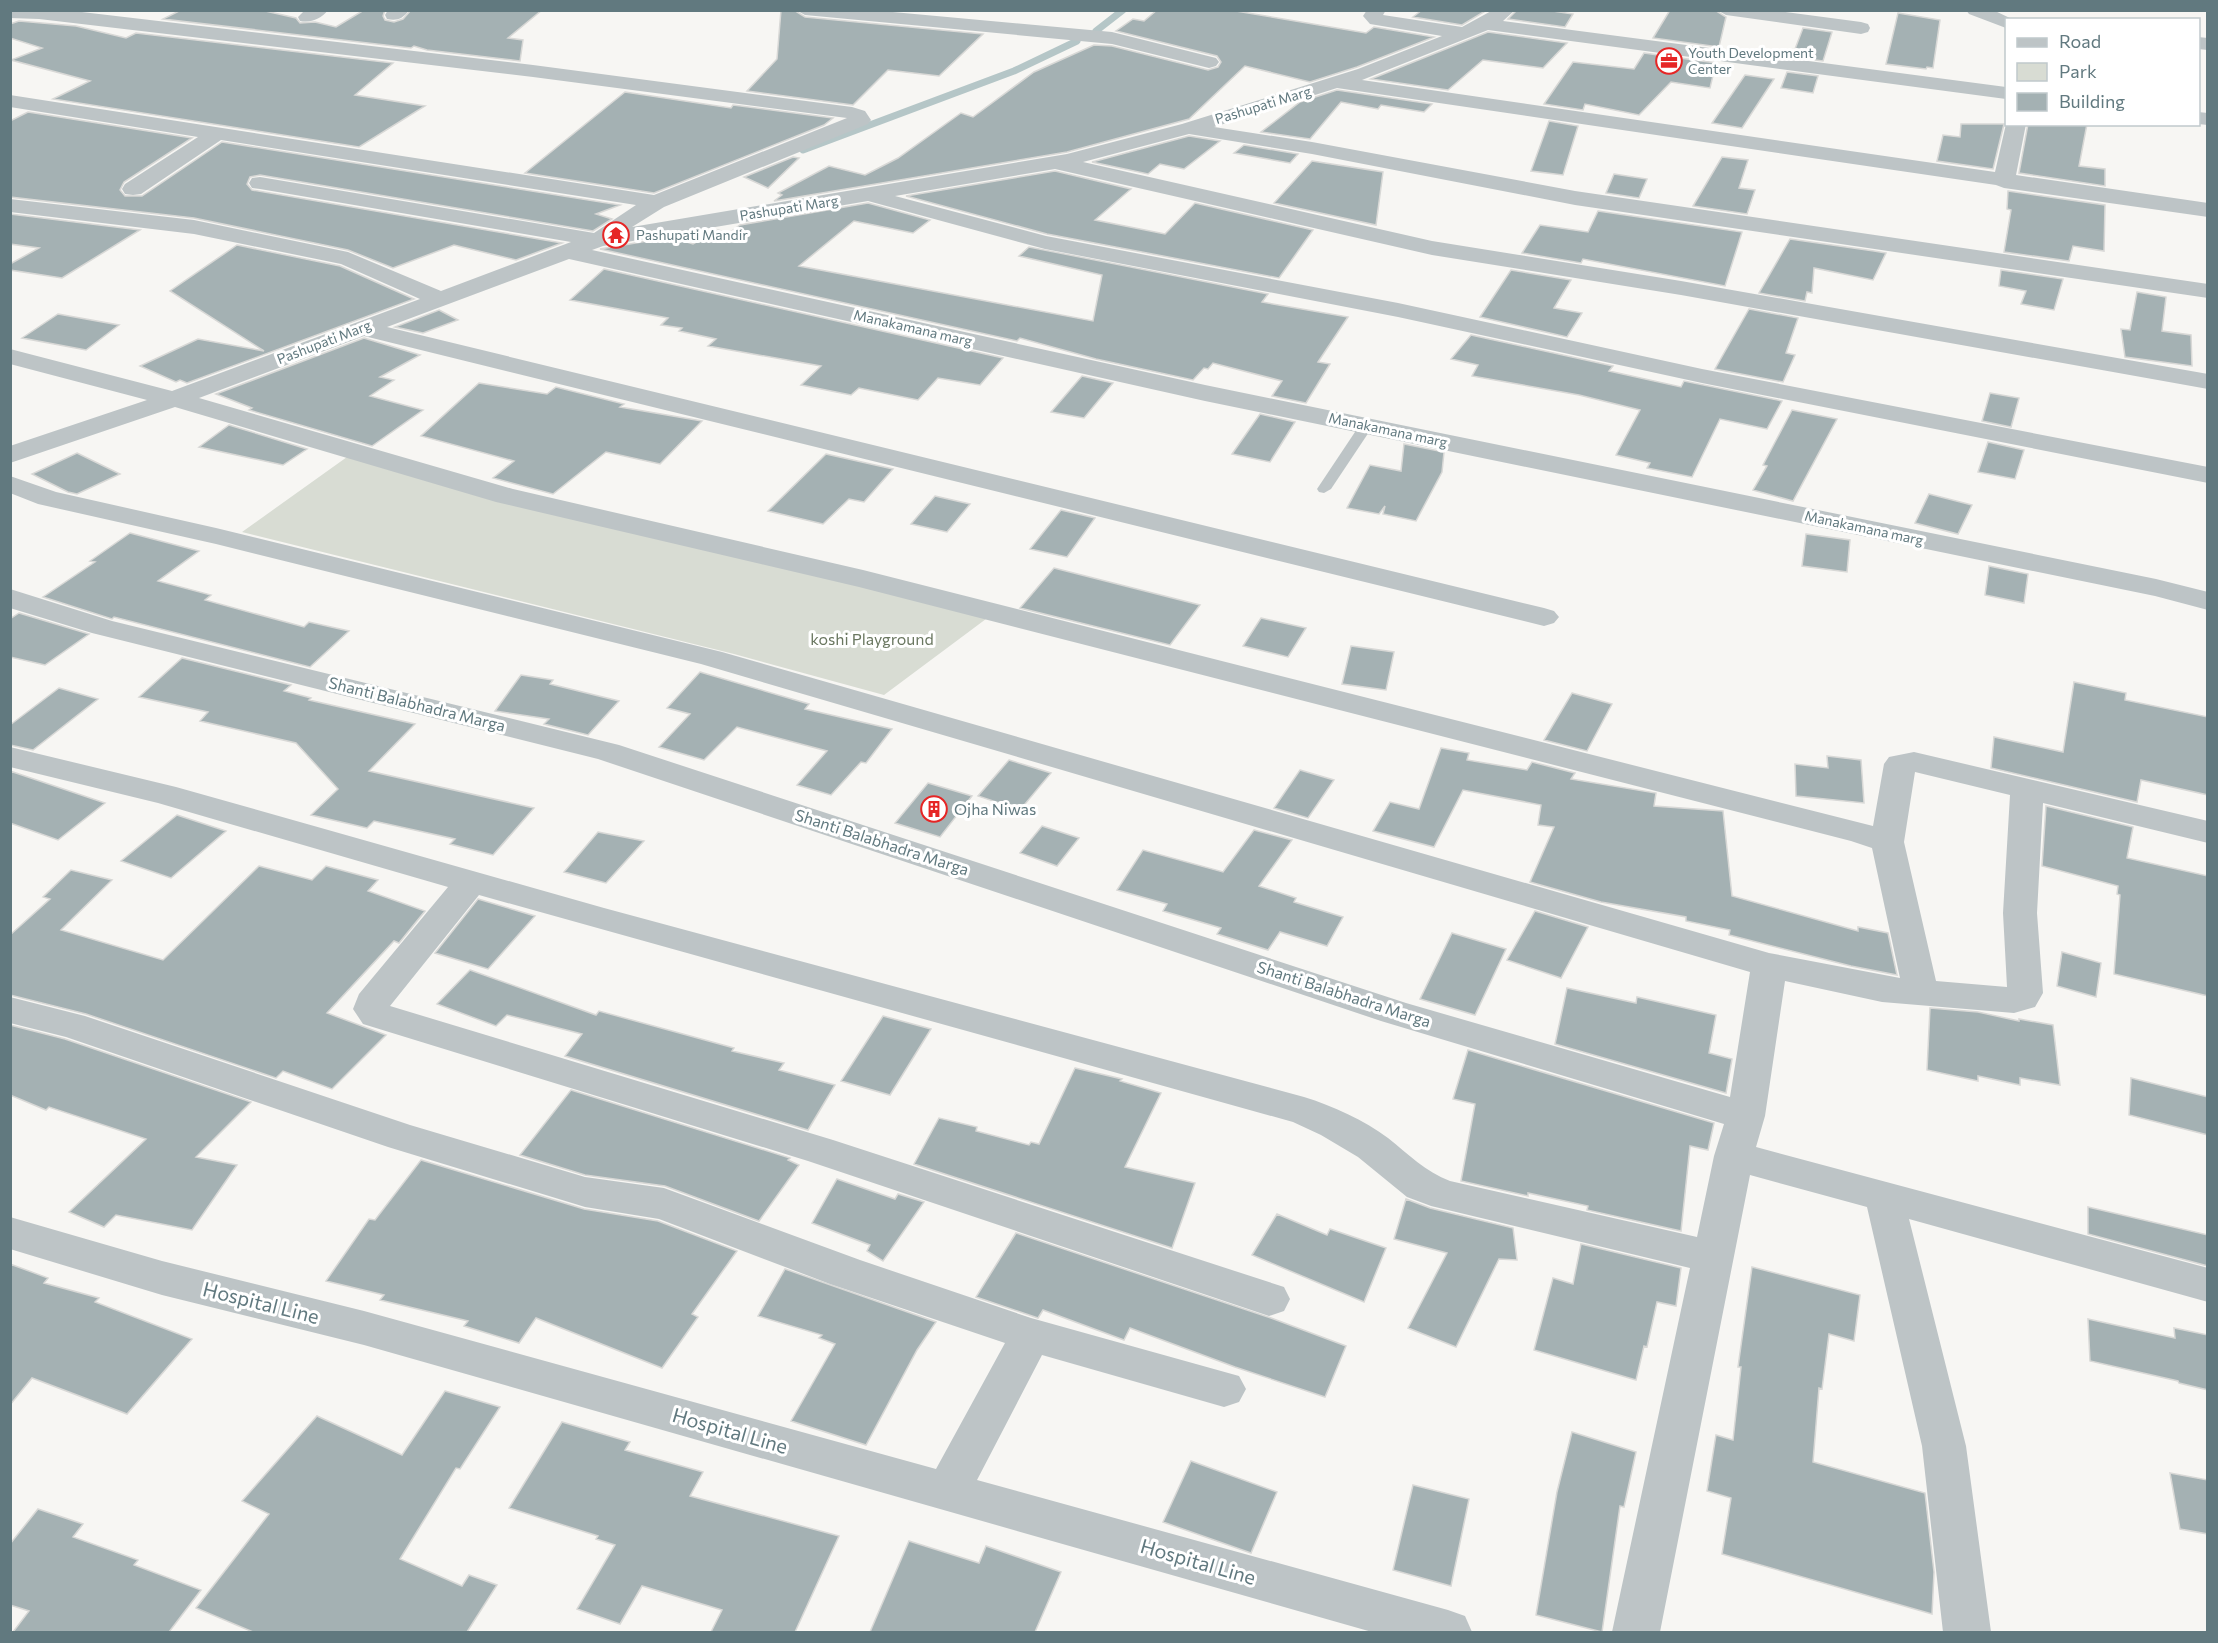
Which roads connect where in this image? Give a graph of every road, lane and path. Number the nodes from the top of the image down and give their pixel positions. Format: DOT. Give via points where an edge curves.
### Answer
graph roads {
  1 [pos="805,10"];
  2 [pos="1377,10"];
  3 [pos="1506,10"];
  4 [pos="1726,10"];
  5 [pos="1976,10"];
  6 [pos="10,12"];
  7 [pos="2005,21"];
  8 [pos="1486,24"];
  9 [pos="1861,28"];
  10 [pos="1463,34"];
  11 [pos="1209,62"];
  12 [pos="1336,82"];
  13 [pos="2005,93"];
  14 [pos="10,101"];
  15 [pos="2016,126"];
  16 [pos="1189,128"];
  17 [pos="216,134"];
  18 [pos="1054,162"];
  19 [pos="2004,182"];
  20 [pos="260,183"];
  21 [pos="133,189"];
  22 [pos="867,195"];
  23 [pos="656,202"];
  24 [pos="10,205"];
  25 [pos="2208,210"];
  26 [pos="598,240"];
  27 [pos="570,252"];
  28 [pos="2208,291"];
  29 [pos="441,299"];
  30 [pos="361,328"];
  31 [pos="10,356"];
  32 [pos="2208,382"];
  33 [pos="174,399"];
  34 [pos="1366,426"];
  35 [pos="10,455"];
  36 [pos="2208,475"];
  37 [pos="10,484"];
  38 [pos="1324,489"];
  39 [pos="10,598"];
  40 [pos="2208,601"];
  41 [pos="1544,617"];
  42 [pos="10,757"];
  43 [pos="2027,789"];
  44 [pos="2208,832"];
  45 [pos="1887,842"];
  46 [pos="471,882"];
  47 [pos="1769,965"];
  48 [pos="1921,993"];
  49 [pos="10,1010"];
  50 [pos="1746,1116"];
  51 [pos="1734,1156"];
  52 [pos="1884,1197"];
  53 [pos="10,1233"];
  54 [pos="1714,1257"];
  55 [pos="2208,1285"];
  56 [pos="1269,1299"];
  57 [pos="1031,1335"];
  58 [pos="1224,1389"];
  59 [pos="947,1492"];
  60 [pos="1448,1632"];
  61 [pos="1636,1632"];
  62 [pos="1967,1632"];
  1 -- 11 [label="street" via="1112,38"];
  2 -- 10 [label="street" via="1372,16 1377,20"];
  3 -- 8 [label="street, Pashupati Marg"];
  4 -- 9 [label="street"];
  5 -- 7 [label="street"];
  6 -- 23 [label="street" via="544,72 852,113 861,120"];
  8 -- 10 [label="street, Pashupati Marg"];
  8 -- 13 [label="street"];
  10 -- 12 [label="street, Pashupati Marg"];
  12 -- 16 [label="street, Pashupati Marg"];
  12 -- 19 [label="street"];
  14 -- 17 [label="street"];
  15 -- 19 [label="street"];
  16 -- 18 [label="street, Pashupati Marg"];
  16 -- 28 [label="street" via="1575,198"];
  17 -- 21 [label="street"];
  17 -- 23 [label="street"];
  18 -- 22 [label="street, Pashupati Marg"];
  18 -- 32 [label="street" via="1432,248"];
  19 -- 25 [label="street"];
  20 -- 26 [label="street"];
  22 -- 26 [label="street, Pashupati Marg"];
  22 -- 36 [label="street" via="1045,242"];
  23 -- 26 [label="street"];
  24 -- 29 [label="street" via="194,227 348,259"];
  26 -- 27 [label="street, Pashupati Marg"];
  27 -- 29 [label="street, Pashupati Marg"];
  27 -- 34 [label="street, Manakamana marg"];
  29 -- 30 [label="street, Pashupati Marg"];
  30 -- 33 [label="street, Pashupati Marg"];
  30 -- 41 [label="street"];
  31 -- 33 [label="street"];
  33 -- 35 [label="street, Pashupati Marg"];
  33 -- 45 [label="street" via="506,496 863,579"];
  34 -- 38 [label="lane"];
  34 -- 40 [label="street, Manakamana marg"];
  37 -- 47 [label="street" via="48,498 711,658"];
  39 -- 50 [label="street, Shanti Balabhadra Marga" via="102,627 608,752 1394,1012"];
  42 -- 46 [label="street" via="165,794"];
  43 -- 44 [label="street"];
  43 -- 45 [label="street" via="1914,762 1900,764"];
  43 -- 48 [label="street" via="2020,913 2025,993 2014,1000"];
  45 -- 48 [label="street"];
  46 -- 54 [label="street" via="1304,1111 1372,1147 1421,1186 1446,1195"];
  46 -- 56 [label="street" via="372,1003 376,1015 819,1150"];
  47 -- 48 [label="street" via="1882,989"];
  47 -- 50 [label="street"];
  49 -- 57 [label="street" via="72,1025 402,1137 585,1192 664,1204 803,1257"];
  50 -- 51 [label="street"];
  51 -- 52 [label="street"];
  51 -- 54 [label="street"];
  52 -- 55 [label="street"];
  52 -- 62 [label="street" via="1944,1446"];
  53 -- 59 [label="street, Hospital Line"];
  54 -- 61 [label="street"];
  57 -- 58 [label="street"];
  57 -- 59 [label="street"];
  59 -- 60 [label="street, Hospital Line"];
}
